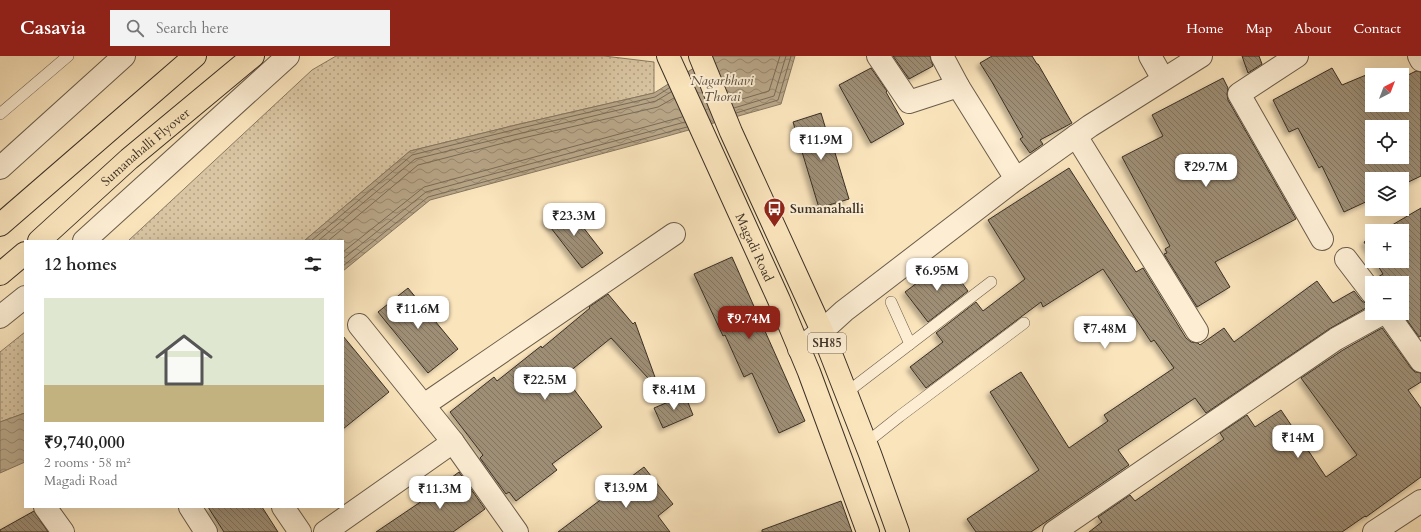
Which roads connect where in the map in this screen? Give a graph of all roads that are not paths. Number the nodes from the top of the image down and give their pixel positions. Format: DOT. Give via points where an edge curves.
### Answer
graph roads {
  1 [pos="68,56"];
  2 [pos="124,56"];
  3 [pos="195,56"];
  4 [pos="254,56"];
  5 [pos="288,56"];
  6 [pos="700,56"];
  7 [pos="878,56"];
  8 [pos="942,56"];
  9 [pos="1150,56"];
  10 [pos="1201,56"];
  11 [pos="1297,56"];
  12 [pos="1419,56"];
  13 [pos="670,59"];
  14 [pos="1421,60"];
  15 [pos="1163,79"];
  16 [pos="958,86"];
  17 [pos="0,114"];
  18 [pos="1076,136"];
  19 [pos="0,168"];
  20 [pos="1016,180"];
  21 [pos="0,225"];
  22 [pos="674,234"];
  23 [pos="1322,239"];
  24 [pos="40,240"];
  25 [pos="85,240"];
  26 [pos="24,254"];
  27 [pos="1346,259"];
  28 [pos="0,274"];
  29 [pos="991,282"];
  30 [pos="1365,284"];
  31 [pos="24,298"];
  32 [pos="891,302"];
  33 [pos="0,317"];
  34 [pos="1370,320"];
  35 [pos="1392,320"];
  36 [pos="1024,323"];
  37 [pos="359,325"];
  38 [pos="822,331"];
  39 [pos="1197,331"];
  40 [pos="910,344"];
  41 [pos="799,348"];
  42 [pos="1421,361"];
  43 [pos="846,393"];
  44 [pos="424,405"];
  45 [pos="453,442"];
  46 [pos="866,443"];
  47 [pos="1421,501"];
  48 [pos="46,508"];
  49 [pos="191,508"];
  50 [pos="284,508"];
  51 [pos="63,532"];
  52 [pos="206,532"];
  53 [pos="300,532"];
  54 [pos="325,532"];
  55 [pos="517,532"];
  56 [pos="868,532"];
  57 [pos="898,532"];
  58 [pos="1054,532"];
  59 [pos="1374,532"];
  1 -- 17 [label="lane"];
  2 -- 19 [label="street"];
  3 -- 21 [label="main road"];
  4 -- 24 [label="main road, Sumanahalli Flyover" via="129,159"];
  5 -- 25 [label="street"];
  6 -- 38 [label="main road, Magadi Road / SH85" via="743,159"];
  7 -- 16 [label="street" via="909,102"];
  8 -- 16 [label="street"];
  9 -- 15 [label="street"];
  10 -- 15 [label="street"];
  11 -- 23 [label="street" via="1239,94"];
  12 -- 14 [label="street"];
  13 -- 41 [label="main road, Magadi Road / SH85"];
  15 -- 18 [label="street"];
  16 -- 20 [label="street"];
  18 -- 20 [label="street"];
  18 -- 39 [label="street"];
  20 -- 38 [label="street"];
  22 -- 44 [label="street"];
  26 -- 28 [label="main road"];
  27 -- 30 [label="street"];
  29 -- 40 [label="lane"];
  31 -- 33 [label="street"];
  32 -- 40 [label="lane"];
  34 -- 58 [label="street" via="1336,339"];
  35 -- 42 [label="street"];
  36 -- 46 [label="lane"];
  37 -- 44 [label="street"];
  38 -- 41 [label="street"];
  38 -- 43 [label="main road, Magadi Road / SH85"];
  40 -- 43 [label="lane"];
  41 -- 56 [label="main road, Magadi Road / SH85"];
  43 -- 46 [label="main road, Magadi Road / SH85"];
  44 -- 45 [label="street"];
  45 -- 54 [label="street"];
  45 -- 55 [label="street"];
  46 -- 57 [label="main road, Magadi Road / SH85"];
  47 -- 59 [label="street"];
  48 -- 51 [label="street"];
  49 -- 52 [label="street"];
  50 -- 53 [label="street"];
}
